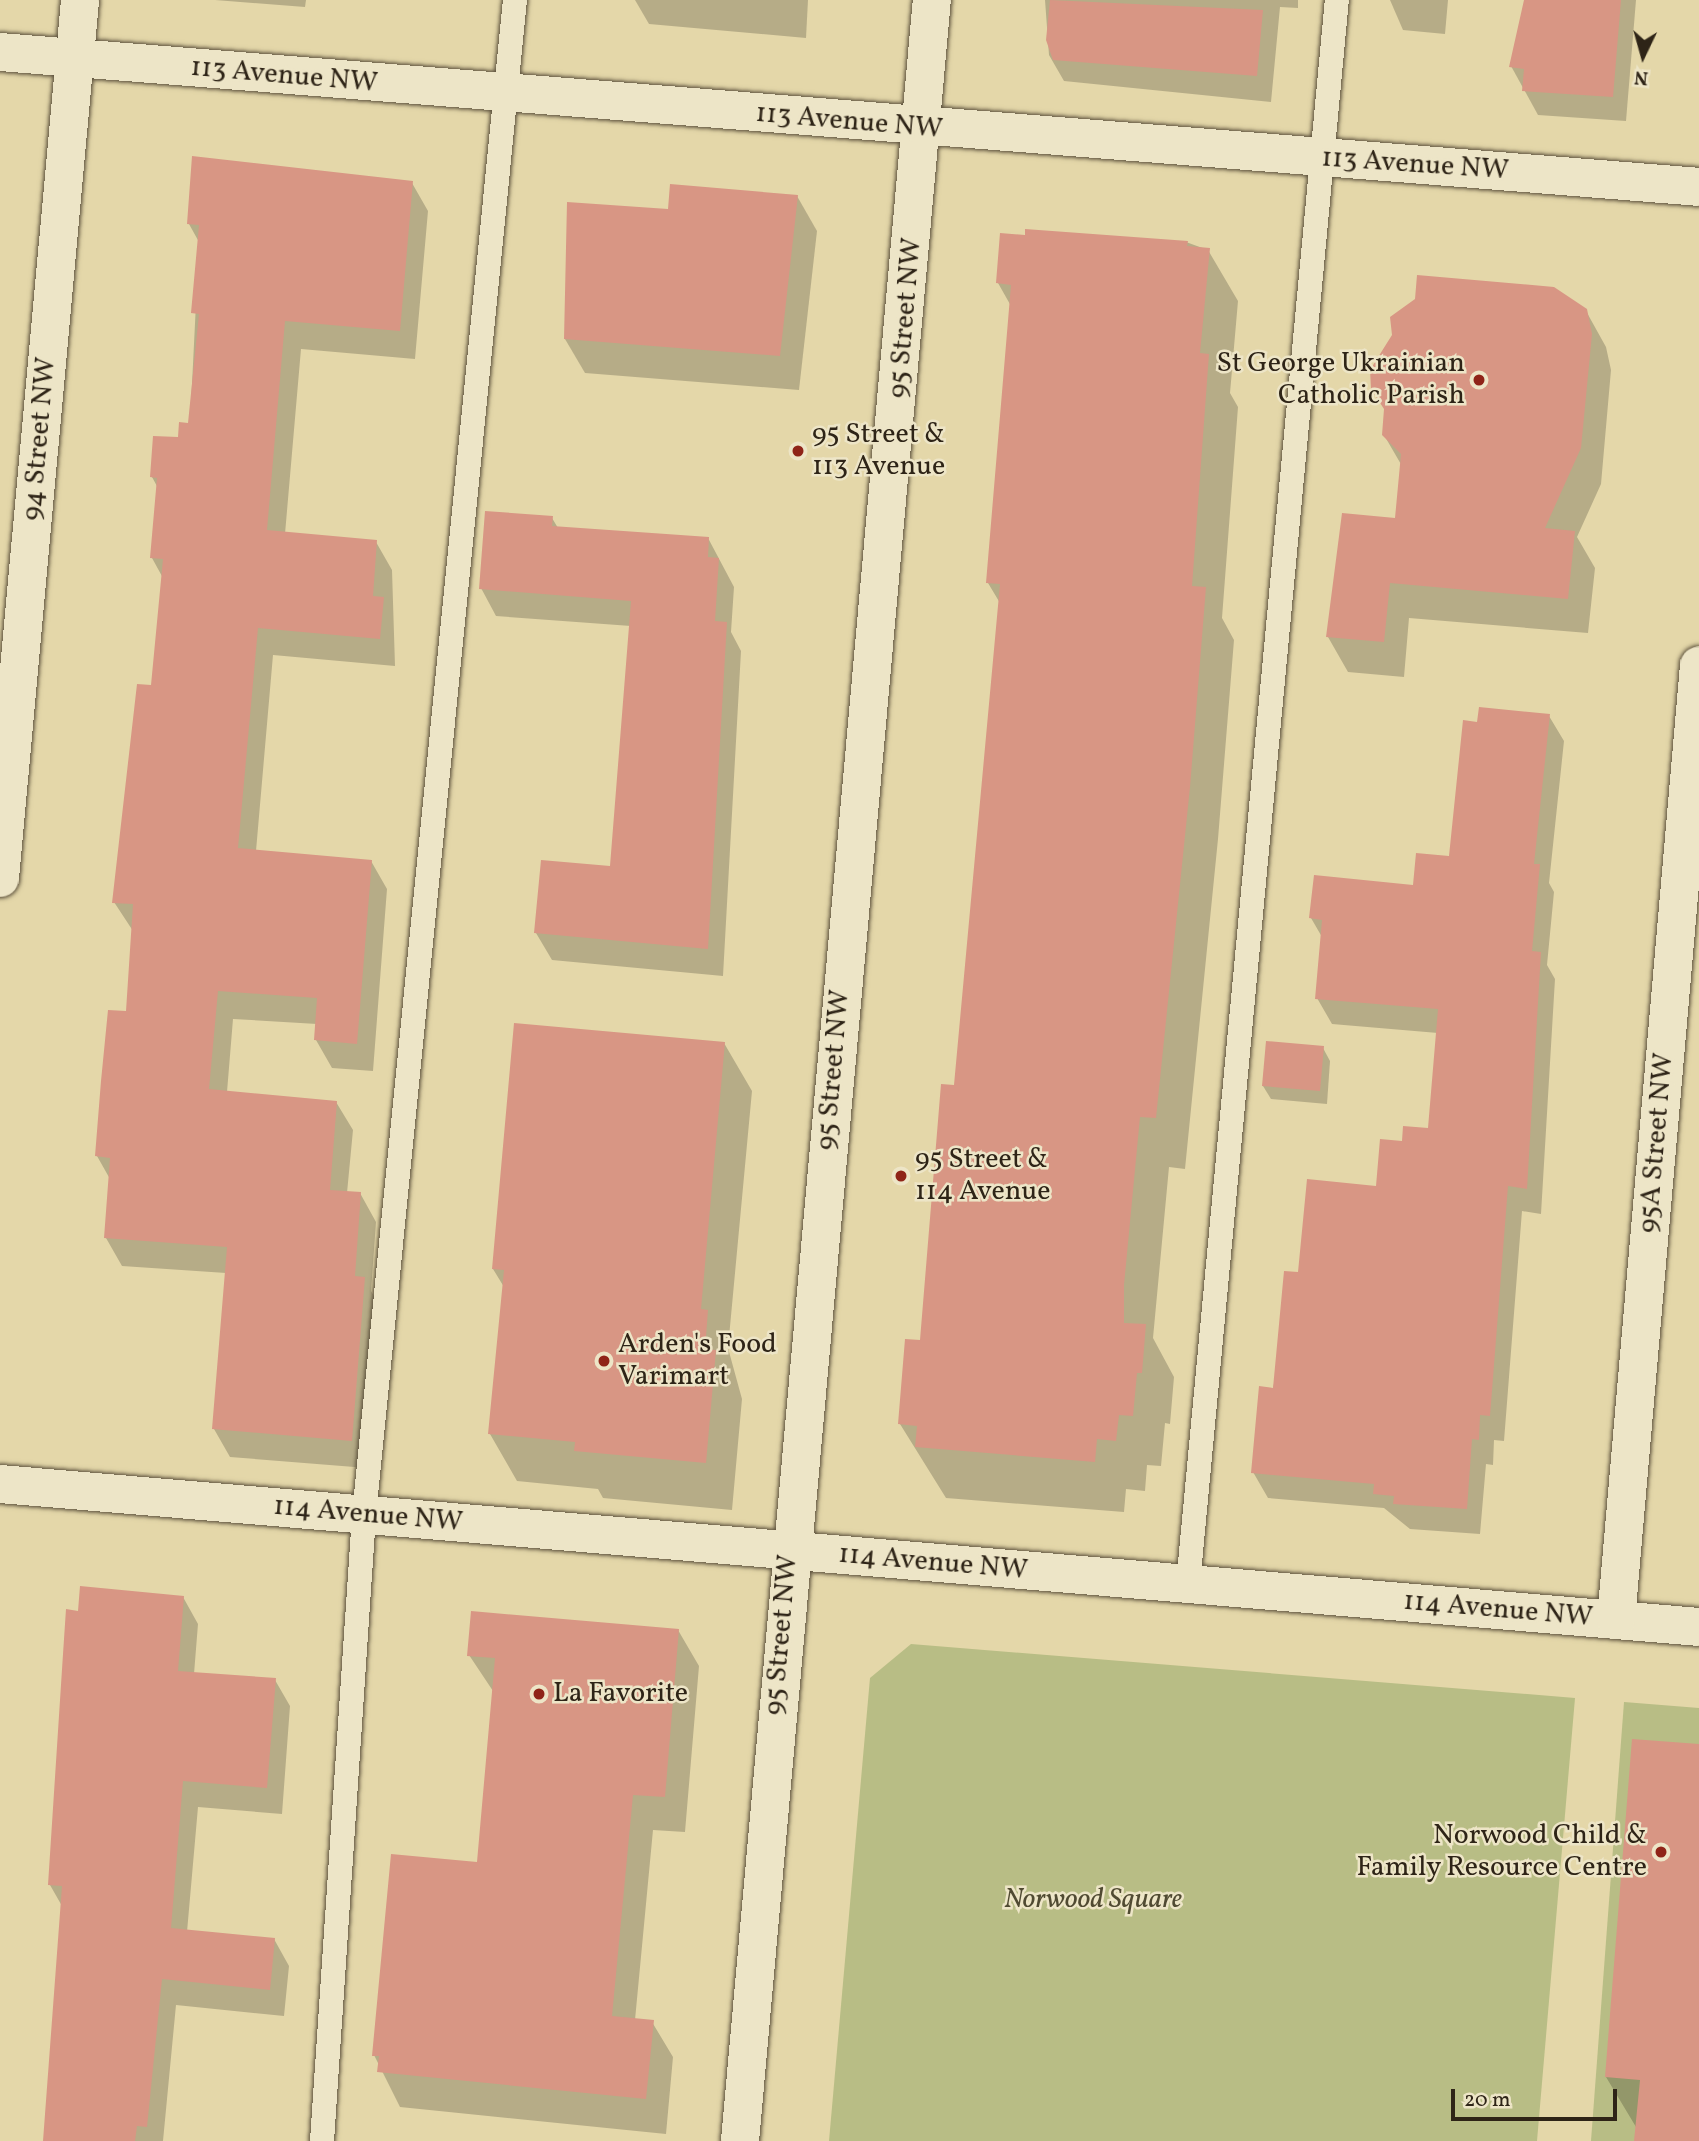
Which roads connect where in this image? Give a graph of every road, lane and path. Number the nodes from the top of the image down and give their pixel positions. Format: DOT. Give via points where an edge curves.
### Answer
graph roads {
  1 [pos="80,0"];
  2 [pos="515,0"];
  3 [pos="932,0"];
  4 [pos="1337,0"];
  5 [pos="0,52"];
  6 [pos="76,58"];
  7 [pos="508,95"];
  8 [pos="923,129"];
  9 [pos="1326,158"];
  10 [pos="1699,187"];
  11 [pos="1699,666"];
  12 [pos="0,878"];
  13 [pos="0,1484"];
  14 [pos="364,1515"];
  15 [pos="789,1550"];
  16 [pos="1188,1584"];
  17 [pos="1616,1620"];
  18 [pos="1699,1627"];
  19 [pos="322,2141"];
  20 [pos="740,2141"];
  1 -- 6 [label="street, 94 Street NW"];
  2 -- 7 [label="lane"];
  3 -- 8 [label="street, 95 Street NW"];
  4 -- 9 [label="lane"];
  5 -- 6 [label="street, 113 Avenue NW"];
  6 -- 7 [label="street, 113 Avenue NW"];
  6 -- 12 [label="street, 94 Street NW"];
  7 -- 8 [label="street, 113 Avenue NW"];
  7 -- 14 [label="lane"];
  8 -- 9 [label="street, 113 Avenue NW"];
  8 -- 15 [label="street, 95 Street NW"];
  9 -- 10 [label="street, 113 Avenue NW"];
  9 -- 16 [label="lane"];
  11 -- 17 [label="street, 95A Street NW"];
  13 -- 14 [label="street, 114 Avenue NW"];
  14 -- 15 [label="street, 114 Avenue NW"];
  14 -- 19 [label="lane"];
  15 -- 16 [label="street, 114 Avenue NW"];
  15 -- 20 [label="street, 95 Street NW"];
  16 -- 17 [label="street, 114 Avenue NW"];
  17 -- 18 [label="street, 114 Avenue NW"];
}
